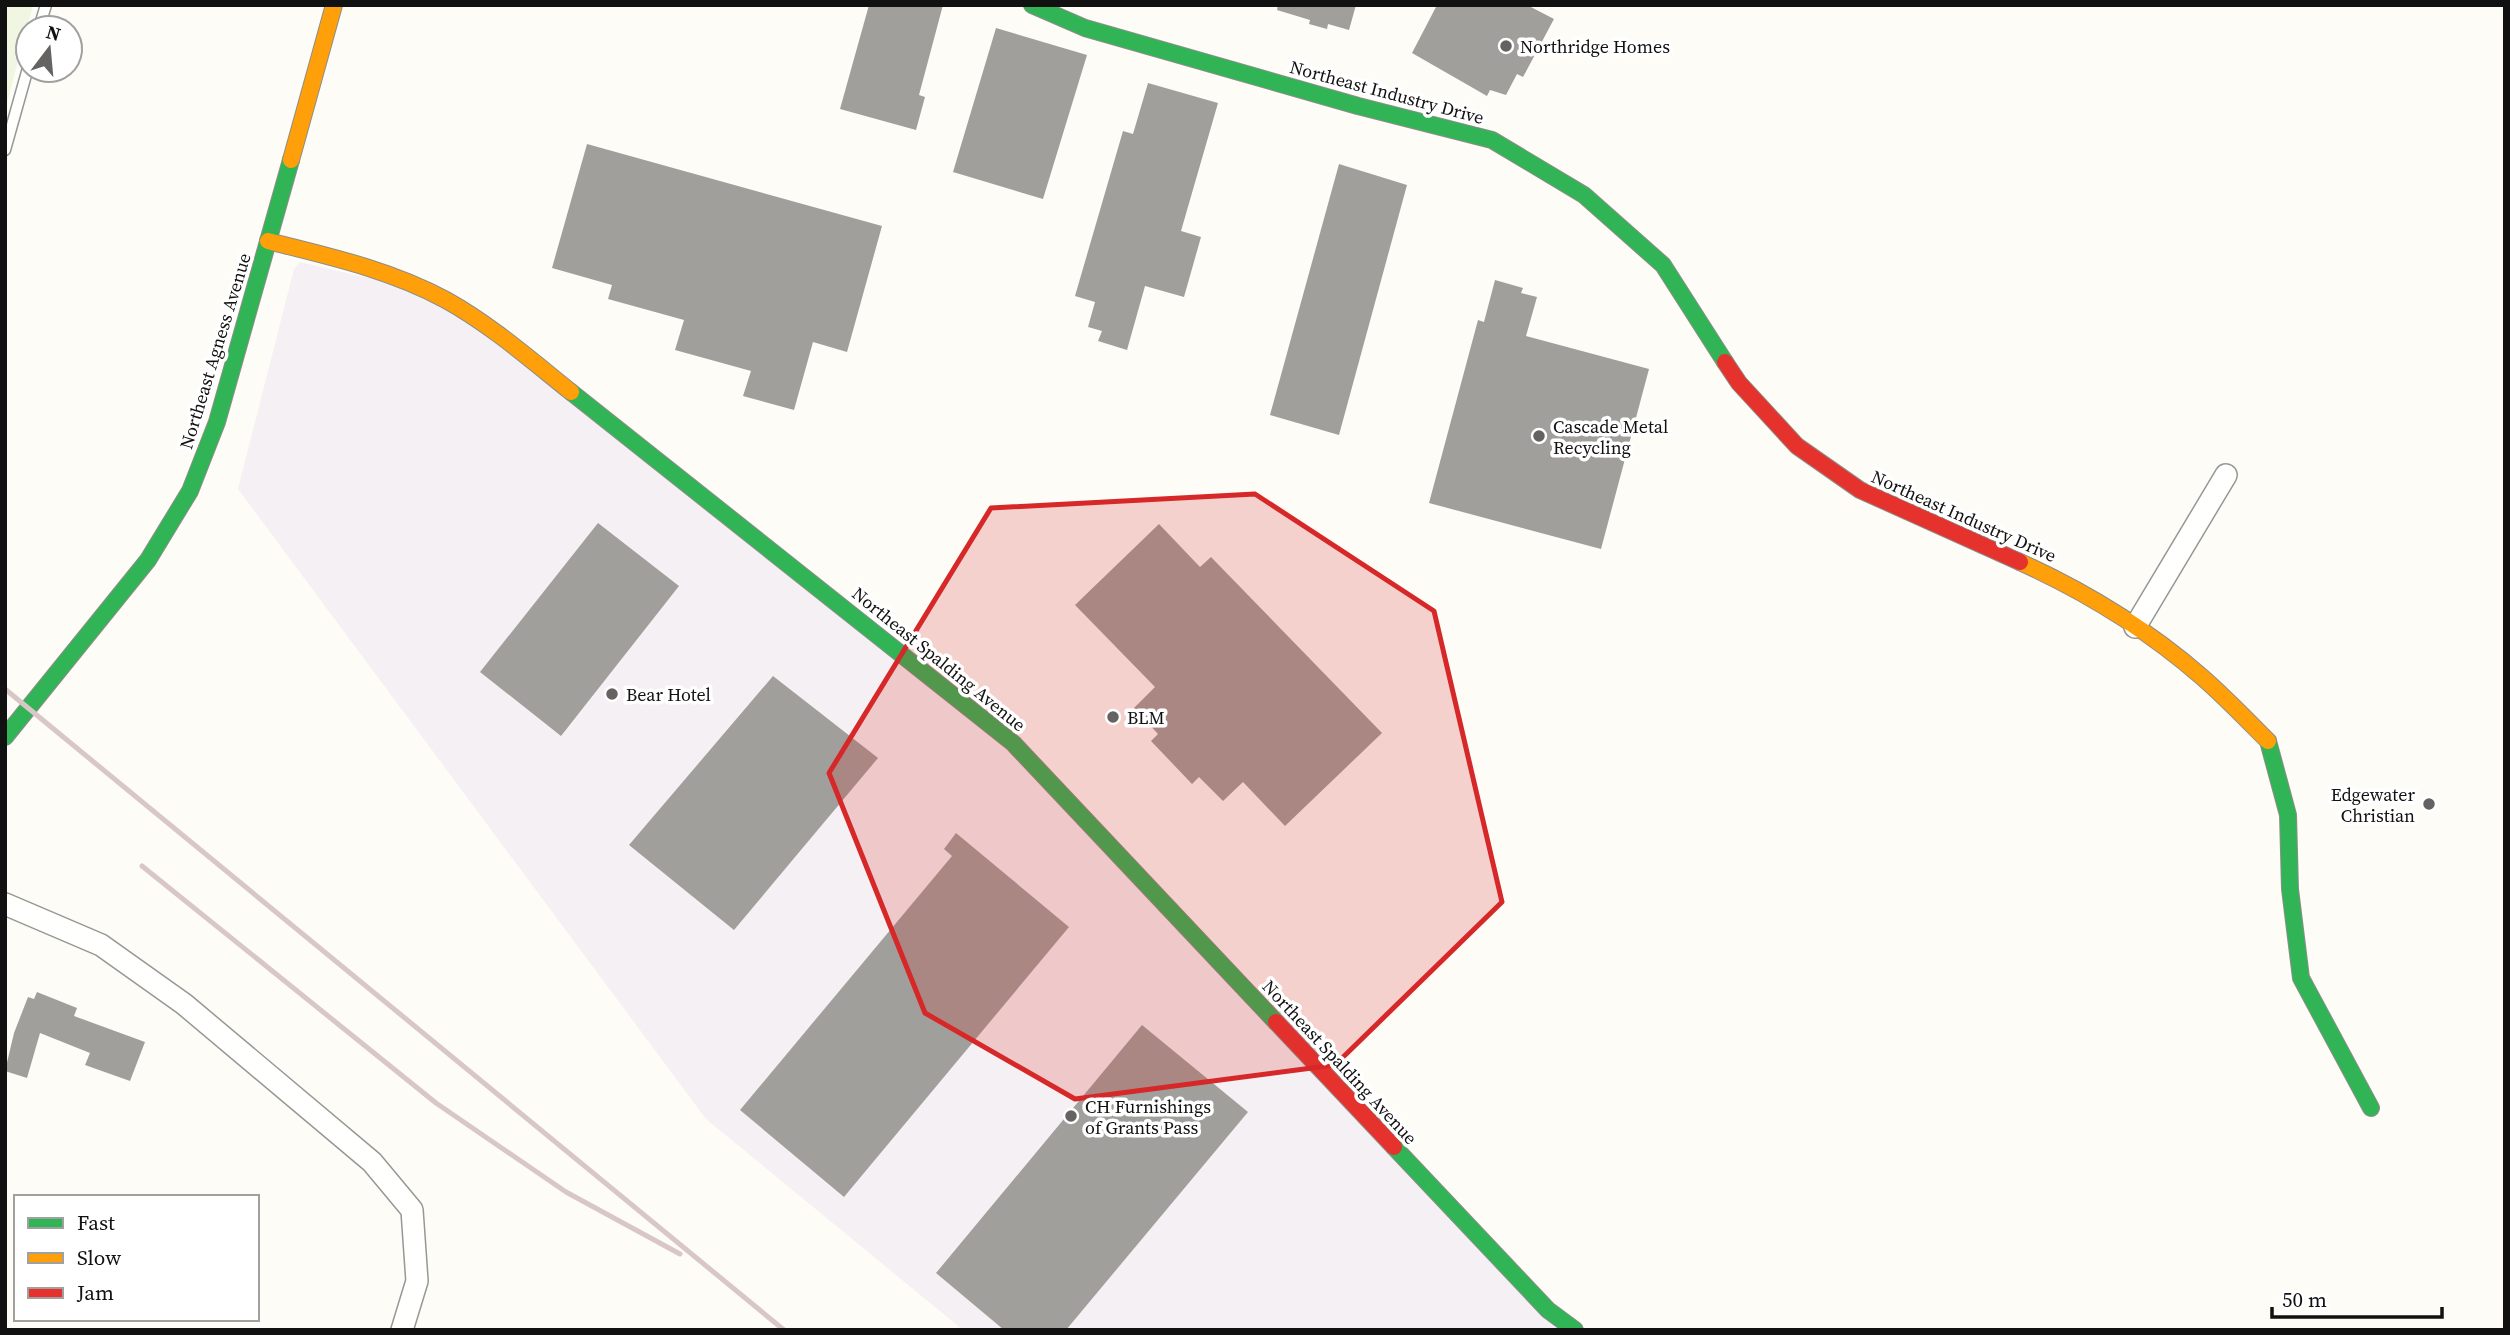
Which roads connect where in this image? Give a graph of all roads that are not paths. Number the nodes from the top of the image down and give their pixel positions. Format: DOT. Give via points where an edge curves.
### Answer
graph roads {
  1 [pos="334,5"];
  2 [pos="1032,5"];
  3 [pos="24,84"];
  4 [pos="5,150"];
  5 [pos="268,241"];
  6 [pos="2226,475"];
  7 [pos="2135,627"];
  8 [pos="5,737"];
  9 [pos="5,904"];
  10 [pos="2371,1108"];
  11 [pos="402,1330"];
  12 [pos="1575,1330"];
  1 -- 5 [label="street, Northeast Agness Avenue"];
  2 -- 7 [label="street, Northeast Industry Drive" via="1085,28 1492,140 1584,195 1663,265 1740,383 1797,446 1860,490 2062,581"];
  3 -- 4 [label="lane"];
  5 -- 8 [label="street, Northeast Agness Avenue" via="217,422 190,491 148,560"];
  5 -- 12 [label="street, Northeast Spalding Avenue" via="399,281 463,310 975,710 1013,743 1548,1310"];
  6 -- 7 [label="street"];
  7 -- 10 [label="street, Northeast Industry Drive" via="2201,676 2270,743 2288,815 2290,888 2301,978"];
  9 -- 11 [label="street" via="101,945 184,1004 372,1162 412,1210 417,1281"];
}
